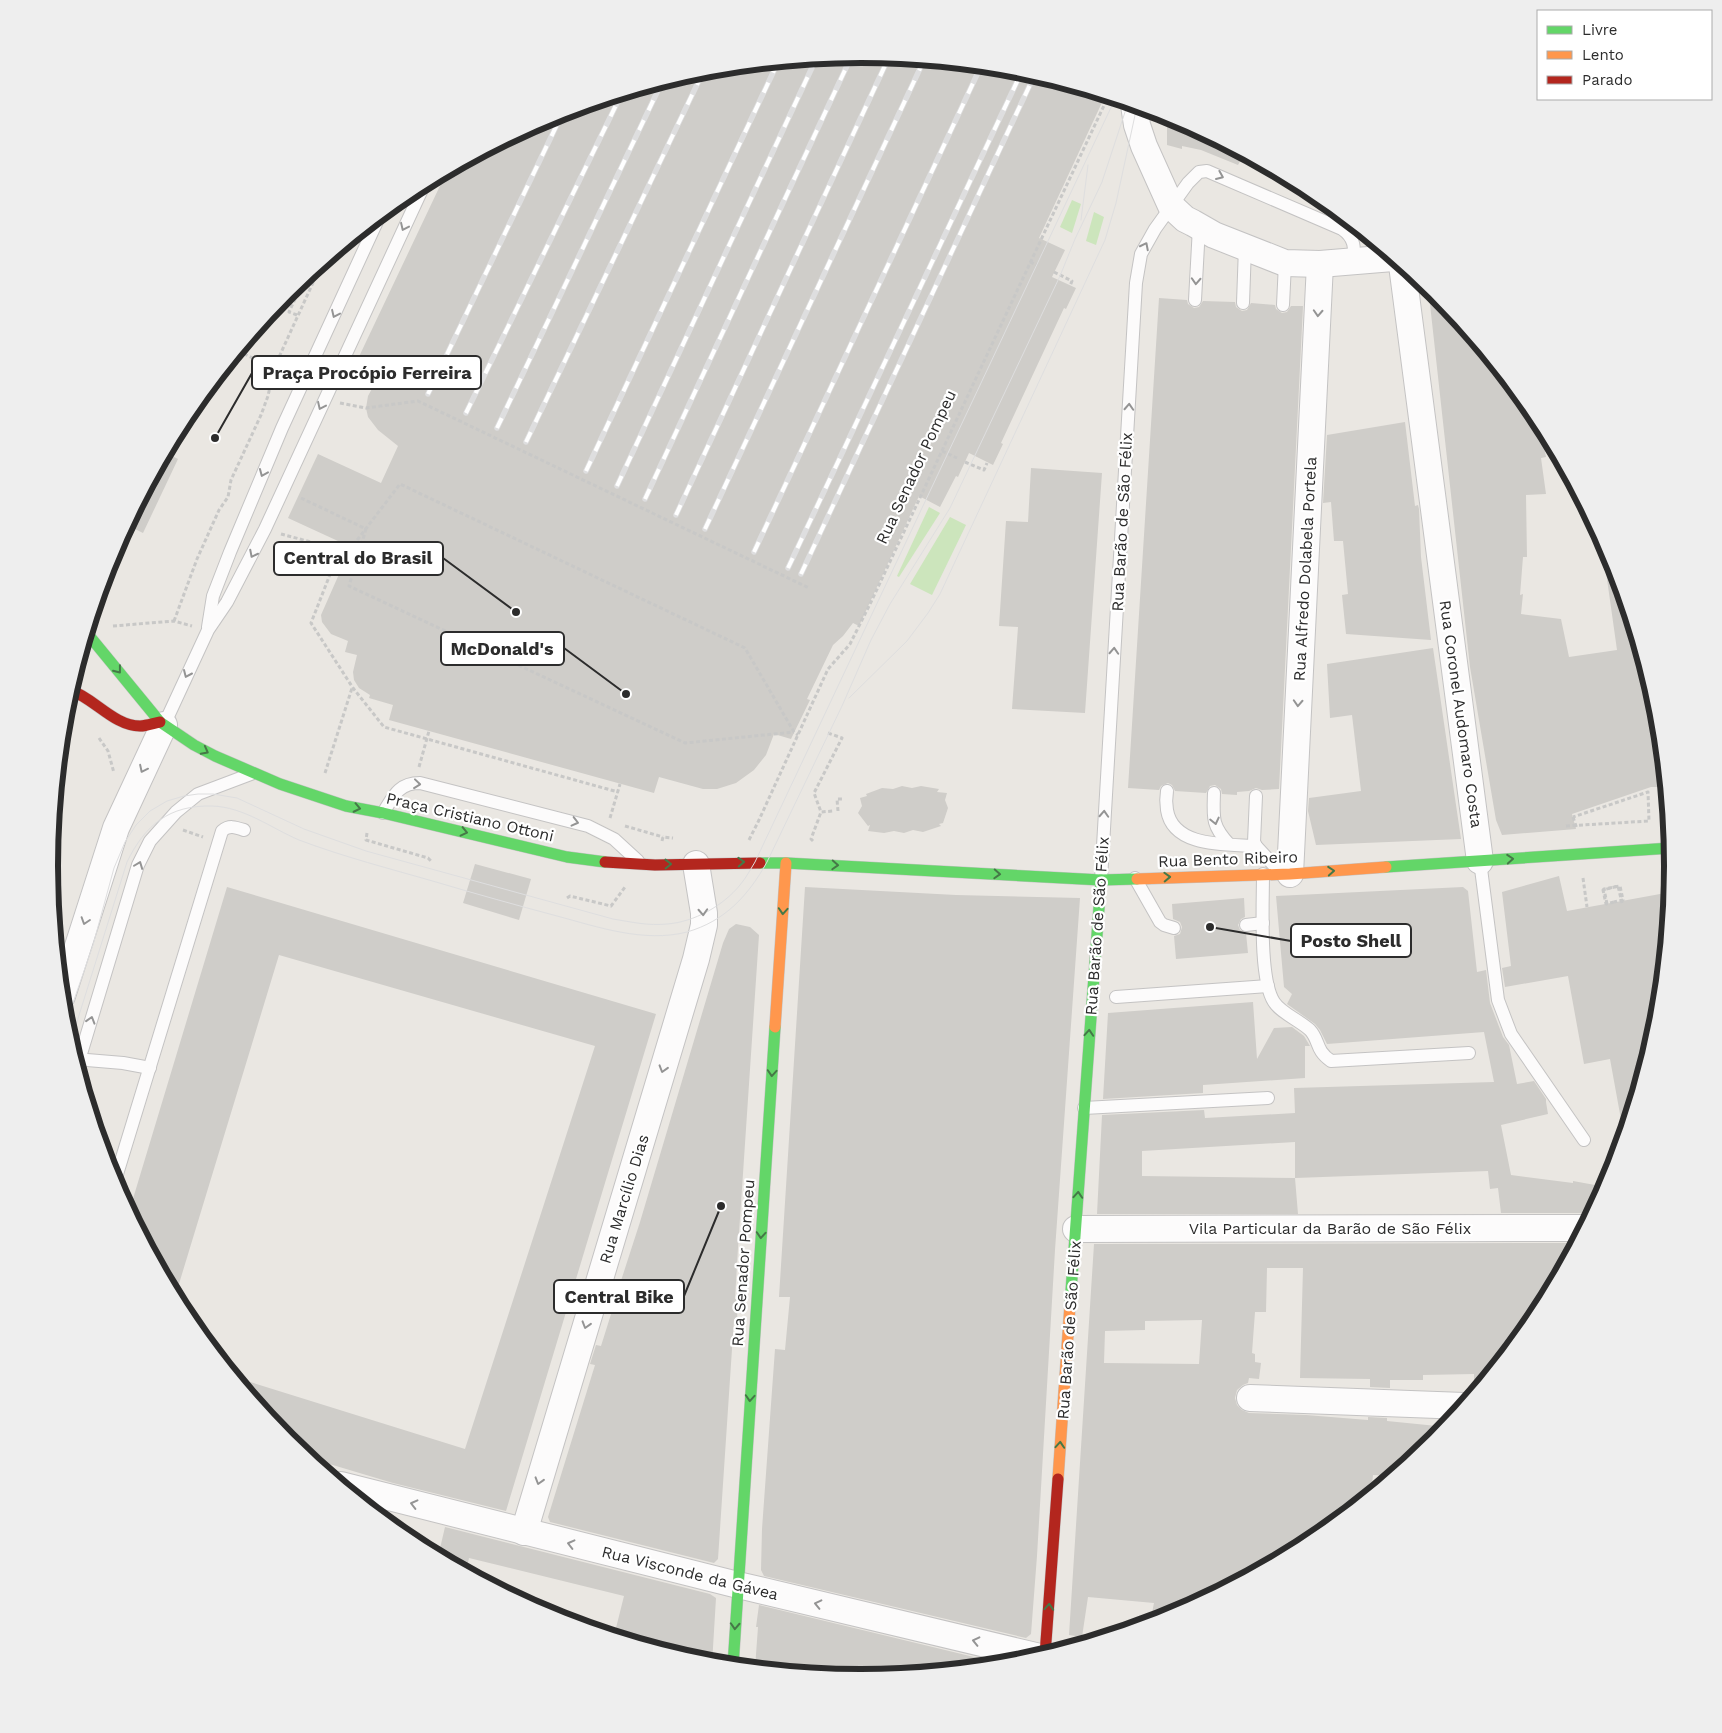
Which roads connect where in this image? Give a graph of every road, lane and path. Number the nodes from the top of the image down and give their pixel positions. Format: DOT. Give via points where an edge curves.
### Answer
graph roads {
  1 [pos="1106,102"];
  2 [pos="1135,112"];
  3 [pos="419,195"];
  4 [pos="1171,206"];
  5 [pos="374,227"];
  6 [pos="1199,227"];
  7 [pos="1246,248"];
  8 [pos="1387,259"];
  9 [pos="1030,262"];
  10 [pos="1352,262"];
  11 [pos="1285,263"];
  12 [pos="1320,264"];
  13 [pos="1037,265"];
  14 [pos="1054,272"];
  15 [pos="1403,273"];
  16 [pos="316,276"];
  17 [pos="1070,286"];
  18 [pos="298,294"];
  19 [pos="1195,300"];
  20 [pos="1243,303"];
  21 [pos="1283,305"];
  22 [pos="298,315"];
  23 [pos="243,354"];
  24 [pos="274,368"];
  25 [pos="324,400"];
  26 [pos="942,451"];
  27 [pos="957,458"];
  28 [pos="965,462"];
  29 [pos="987,463"];
  30 [pos="301,498"];
  31 [pos="265,529"];
  32 [pos="340,549"];
  33 [pos="809,588"];
  34 [pos="174,621"];
  35 [pos="113,626"];
  36 [pos="208,630"];
  37 [pos="91,638"];
  38 [pos="352,688"];
  39 [pos="77,693"];
  40 [pos="162,724"];
  41 [pos="429,731"];
  42 [pos="93,733"];
  43 [pos="796,733"];
  44 [pos="828,733"];
  45 [pos="427,740"];
  46 [pos="255,772"];
  47 [pos="114,775"];
  48 [pos="414,783"];
  49 [pos="620,784"];
  50 [pos="1167,790"];
  51 [pos="618,792"];
  52 [pos="1214,793"];
  53 [pos="318,796"];
  54 [pos="1256,796"];
  55 [pos="844,799"];
  56 [pos="369,810"];
  57 [pos="833,811"];
  58 [pos="838,811"];
  59 [pos="383,813"];
  60 [pos="609,820"];
  61 [pos="1566,826"];
  62 [pos="1577,828"];
  63 [pos="183,830"];
  64 [pos="244,830"];
  65 [pos="606,833"];
  66 [pos="663,837"];
  67 [pos="218,841"];
  68 [pos="1229,844"];
  69 [pos="746,845"];
  70 [pos="1256,846"];
  71 [pos="1664,849"];
  72 [pos="432,862"];
  73 [pos="786,862"];
  74 [pos="1480,862"];
  75 [pos="641,864"];
  76 [pos="696,864"];
  77 [pos="1263,874"];
  78 [pos="1286,874"];
  79 [pos="1582,875"];
  80 [pos="1134,878"];
  81 [pos="1100,880"];
  82 [pos="567,898"];
  83 [pos="1622,903"];
  84 [pos="1607,904"];
  85 [pos="1588,907"];
  86 [pos="1263,923"];
  87 [pos="1246,925"];
  88 [pos="1174,928"];
  89 [pos="66,983"];
  90 [pos="1268,986"];
  91 [pos="1116,997"];
  92 [pos="80,1053"];
  93 [pos="1469,1053"];
  94 [pos="82,1062"];
  95 [pos="150,1068"];
  96 [pos="1268,1098"];
  97 [pos="1084,1108"];
  98 [pos="1584,1140"];
  99 [pos="118,1171"];
  100 [pos="1579,1228"];
  101 [pos="1076,1229"];
  102 [pos="1250,1398"];
  103 [pos="1456,1406"];
  104 [pos="352,1488"];
  105 [pos="524,1532"];
  106 [pos="738,1585"];
  107 [pos="1045,1649"];
  108 [pos="1025,1653"];
  109 [pos="733,1660"];
  1 -- 9 [label="path, Rua Senador Pompeu"];
  2 -- 4 [label="street" via="1144,146"];
  3 -- 25 [label="lane, one-way"];
  4 -- 6 [label="street"];
  4 -- 10 [label="lane, one-way" via="1195,175 1207,171 1342,229 1353,241"];
  81 -- 4 [label="lane, Rua Barão de São Félix, one-way" via="1137,270 1145,245"];
  5 -- 36 [label="lane, one-way" via="282,428 230,552 212,596"];
  6 -- 7 [label="street"];
  6 -- 19 [label="lane, one-way"];
  7 -- 11 [label="street"];
  7 -- 20 [label="lane"];
  8 -- 10 [label="street"];
  9 -- 13 [label="path"];
  9 -- 26 [label="path, Rua Senador Pompeu"];
  10 -- 12 [label="street"];
  11 -- 12 [label="street"];
  11 -- 21 [label="lane"];
  12 -- 78 [label="street, Rua Alfredo Dolabela Portela, one-way"];
  14 -- 17 [label="path" via="1072,281"];
  15 -- 74 [label="street, Rua Coronel Audomaro Costa"];
  16 -- 22 [label="path"];
  18 -- 22 [label="path" via="289,312"];
  22 -- 24 [label="path"];
  23 -- 24 [label="path"];
  24 -- 34 [label="path" via="266,404 231,480 228,497 197,559"];
  25 -- 31 [label="lane, one-way"];
  25 -- 33 [label="path" via="366,408 418,401"];
  26 -- 27 [label="path"];
  26 -- 43 [label="path, Rua Senador Pompeu" via="850,644 828,669"];
  28 -- 29 [label="path" via="984,470"];
  30 -- 43 [label="path" via="366,529 349,586 685,743"];
  31 -- 32 [label="path"];
  31 -- 36 [label="lane, one-way" via="227,602"];
  32 -- 38 [label="path" via="311,623"];
  32 -- 43 [label="path" via="348,552 400,484 746,648"];
  34 -- 35 [label="path"];
  34 -- 36 [label="path"];
  36 -- 40 [label="lane, one-way"];
  37 -- 40 [label="street, Praça Cristiano Ottoni, one-way"];
  38 -- 45 [label="path" via="384,727"];
  38 -- 53 [label="path"];
  39 -- 40 [label="street" via="127,724 139,727"];
  40 -- 46 [label="street, Praça Cristiano Ottoni, one-way" via="208,753"];
  40 -- 89 [label="street, one-way" via="116,828"];
  41 -- 45 [label="path"];
  42 -- 47 [label="path" via="108,751"];
  43 -- 69 [label="path, Rua Senador Pompeu"];
  44 -- 57 [label="path" via="842,738 814,793 821,812"];
  45 -- 48 [label="path"];
  45 -- 51 [label="path"];
  46 -- 53 [label="street, Praça Cristiano Ottoni"];
  92 -- 46 [label="lane, one-way" via="138,865 150,841 176,812 198,794"];
  48 -- 59 [label="lane" via="400,788"];
  48 -- 65 [label="lane, one-way"];
  49 -- 51 [label="path"];
  50 -- 68 [label="lane" via="1166,809 1180,832 1202,842"];
  51 -- 60 [label="path"];
  52 -- 68 [label="lane, one-way" via="1214,823"];
  53 -- 56 [label="street, Praça Cristiano Ottoni, one-way"];
  54 -- 70 [label="lane"];
  55 -- 58 [label="path" via="837,799"];
  56 -- 59 [label="street, Praça Cristiano Ottoni"];
  56 -- 72 [label="path" via="366,840 428,858"];
  59 -- 75 [label="street, Praça Cristiano Ottoni, one-way" via="567,858"];
  60 -- 65 [label="path"];
  60 -- 66 [label="path"];
  61 -- 62 [label="path, bridge" via="1649,822 1648,792 1574,817"];
  63 -- 67 [label="path"];
  64 -- 67 [label="lane" via="226,827"];
  65 -- 75 [label="lane"];
  67 -- 95 [label="lane"];
  68 -- 70 [label="lane"];
  70 -- 78 [label="lane"];
  74 -- 71 [label="street, Rua Bento Ribeiro, one-way"];
  76 -- 73 [label="street, Praça Cristiano Ottoni, one-way"];
  73 -- 81 [label="street, Rua Bento Ribeiro, one-way"];
  73 -- 106 [label="street, Rua Senador Pompeu, one-way"];
  78 -- 74 [label="street, Rua Bento Ribeiro, one-way"];
  74 -- 98 [label="lane, Rua Coronel Audomaro Costa" via="1498,1000 1511,1034"];
  75 -- 76 [label="street, Praça Cristiano Ottoni, one-way"];
  75 -- 82 [label="path" via="611,906 570,896"];
  76 -- 105 [label="street, Rua Marcílio Dias, one-way" via="704,913 696,959"];
  77 -- 78 [label="street, Rua Bento Ribeiro"];
  80 -- 77 [label="street, Rua Bento Ribeiro, one-way"];
  77 -- 86 [label="lane"];
  79 -- 85 [label="path"];
  80 -- 81 [label="street, Rua Bento Ribeiro"];
  80 -- 88 [label="lane" via="1160,922"];
  97 -- 81 [label="street, Rua Barão de São Félix, one-way"];
  83 -- 84 [label="path, bridge" via="1618,886 1602,890 1606,904 1614,902 1623,900 1620,886 1604,889"];
  86 -- 87 [label="lane"];
  86 -- 90 [label="lane"];
  90 -- 91 [label="lane"];
  90 -- 93 [label="lane" via="1279,1009 1302,1022 1314,1035 1322,1055 1331,1060"];
  94 -- 95 [label="lane" via="123,1063"];
  95 -- 99 [label="lane"];
  96 -- 97 [label="lane"];
  101 -- 97 [label="street, Rua Barão de São Félix, one-way"];
  100 -- 101 [label="street, Vila Particular da Barão de São Félix"];
  107 -- 101 [label="street, Rua Barão de São Félix, one-way"];
  102 -- 103 [label="street"];
  105 -- 104 [label="street, Rua Visconde da Gávea, one-way"];
  106 -- 105 [label="street, Rua Visconde da Gávea, one-way"];
  108 -- 106 [label="street, Rua Visconde da Gávea, one-way"];
  106 -- 109 [label="street, Rua Senador Pompeu, one-way"];
}
